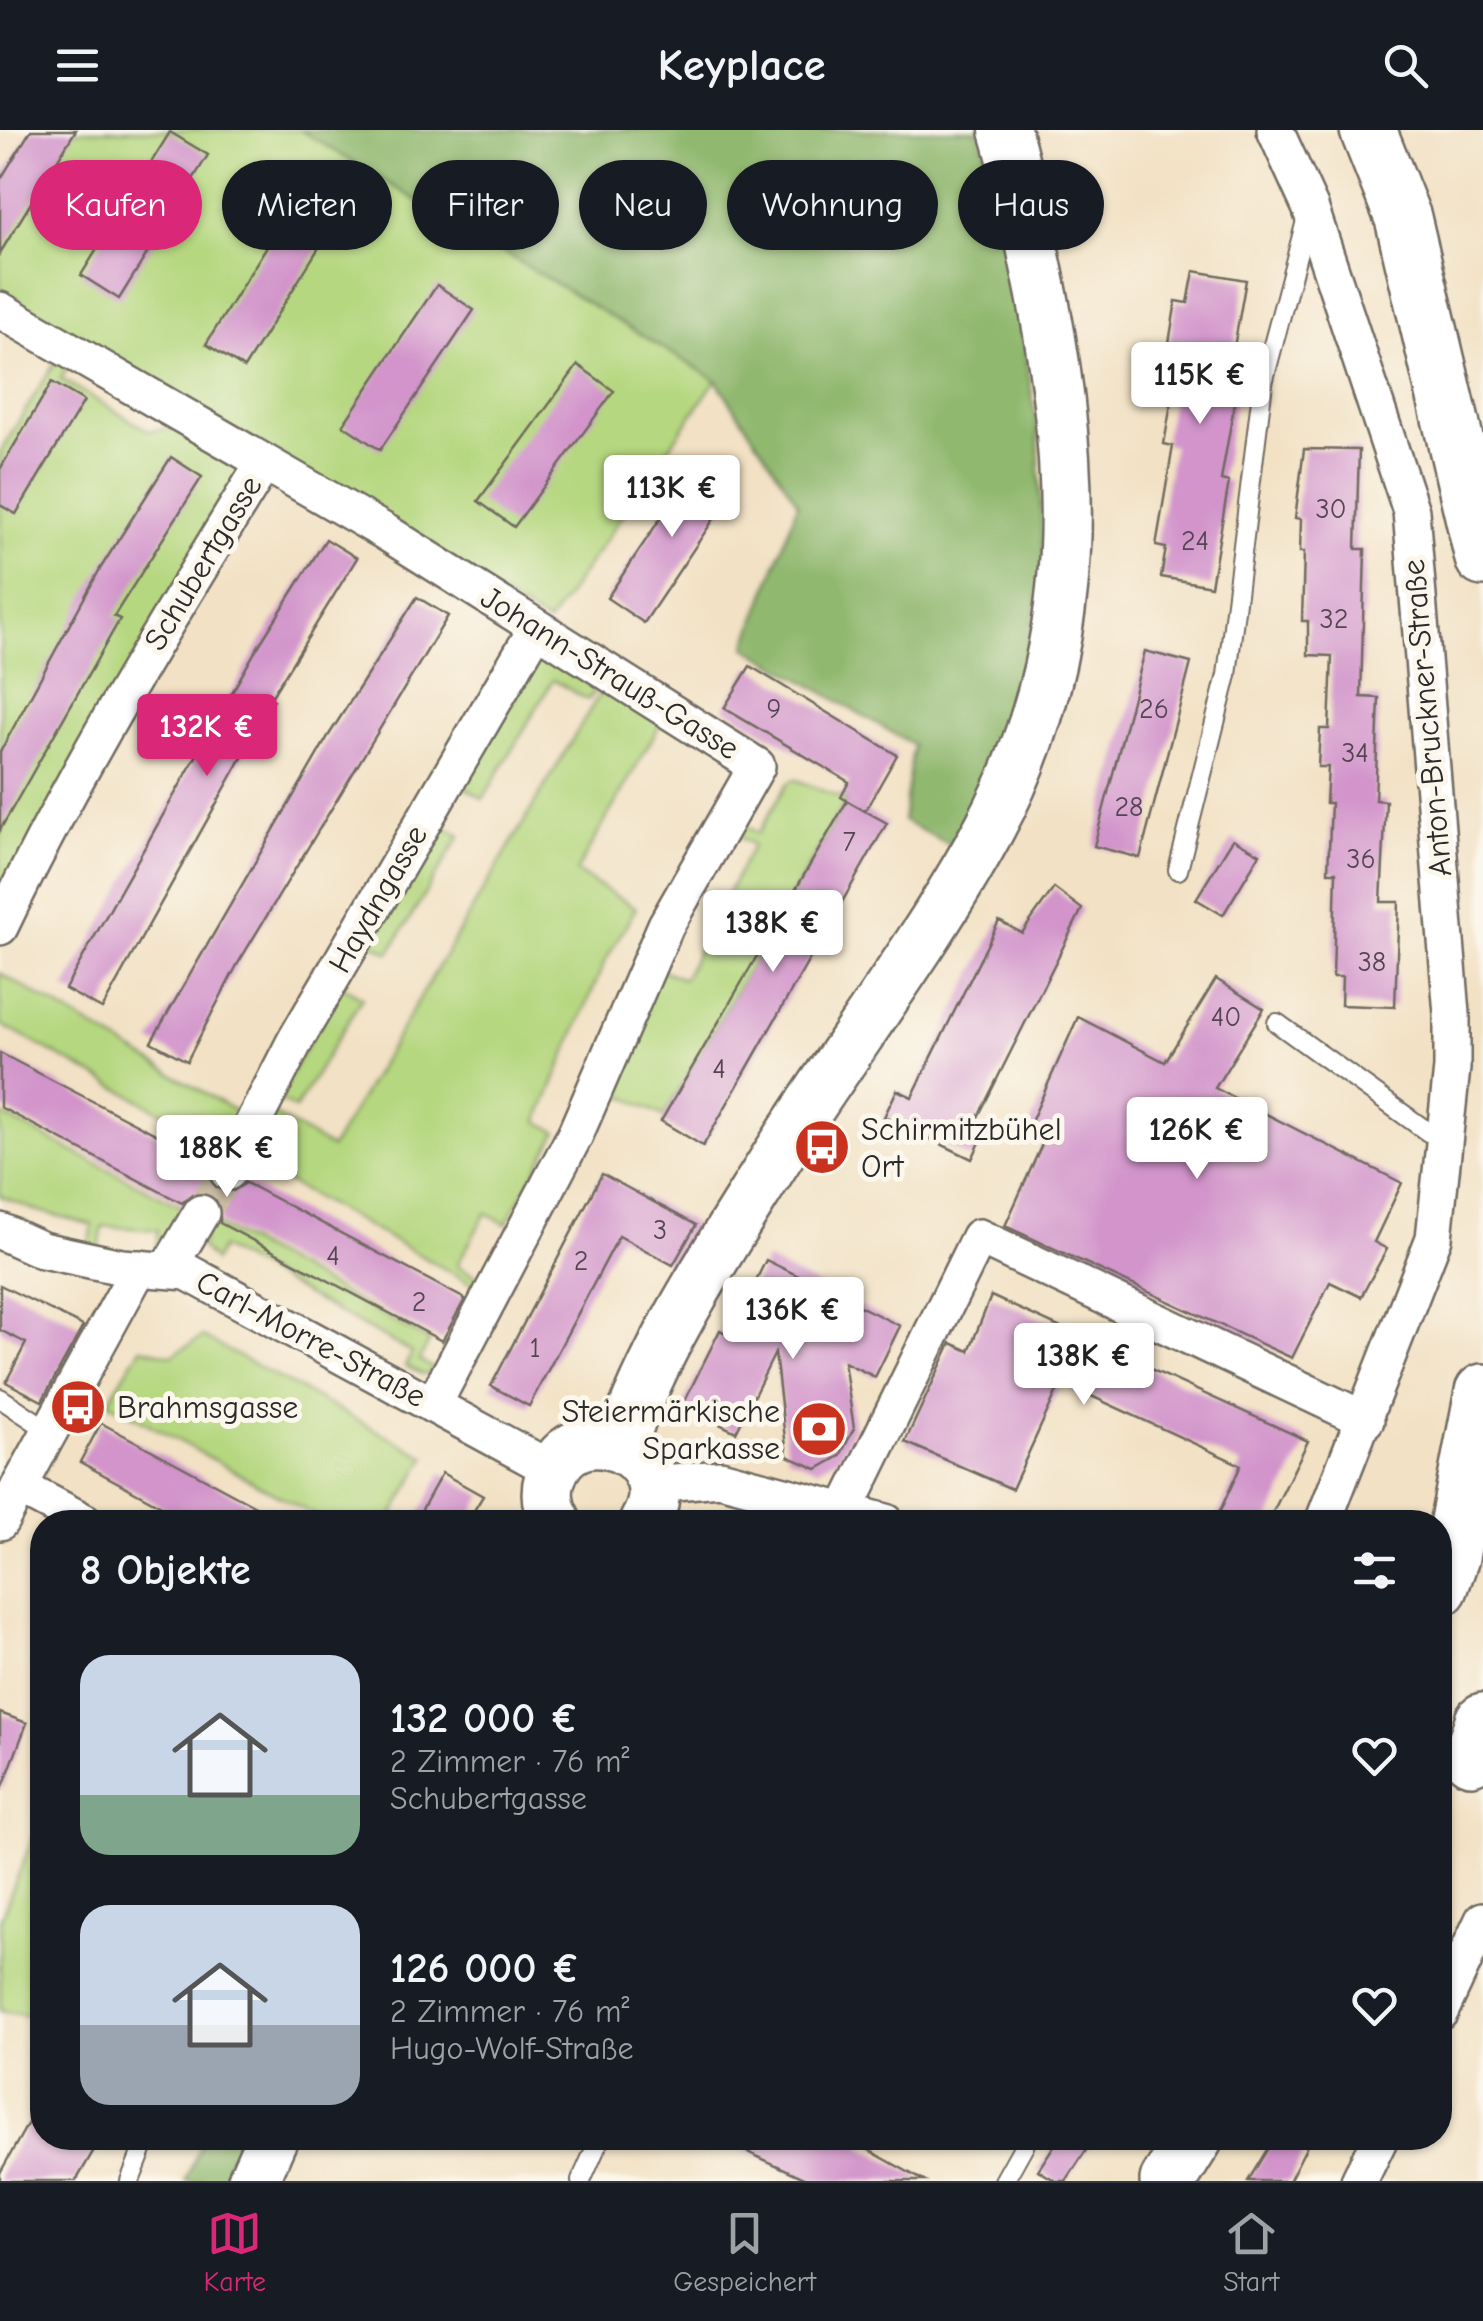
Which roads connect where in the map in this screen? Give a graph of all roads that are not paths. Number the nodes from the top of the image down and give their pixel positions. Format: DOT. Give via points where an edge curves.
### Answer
graph roads {
  1 [pos="1005,130"];
  2 [pos="1276,130"];
  3 [pos="1368,130"];
  4 [pos="1310,207"];
  5 [pos="0,310"];
  6 [pos="264,463"];
  7 [pos="1483,558"];
  8 [pos="536,629"];
  9 [pos="1178,870"];
  10 [pos="0,927"];
  11 [pos="1278,1023"];
  12 [pos="1444,1138"];
  13 [pos="228,1168"];
  14 [pos="201,1213"];
  15 [pos="0,1231"];
  16 [pos="154,1268"];
  17 [pos="1483,1392"];
  18 [pos="0,1398"];
  19 [pos="434,1405"];
  20 [pos="1366,1420"];
  21 [pos="48,1430"];
  22 [pos="621,1445"];
  23 [pos="553,1470"];
  24 [pos="19,1487"];
  25 [pos="649,1503"];
  26 [pos="62,1510"];
  27 [pos="551,1510"];
  28 [pos="835,1510"];
  29 [pos="875,1510"];
  30 [pos="1328,1510"];
  31 [pos="0,1522"];
  32 [pos="1452,1552"];
  33 [pos="1483,1920"];
  34 [pos="1452,1986"];
  35 [pos="142,2150"];
  36 [pos="267,2150"];
  37 [pos="594,2150"];
  38 [pos="1021,2150"];
  39 [pos="1187,2150"];
  40 [pos="1374,2150"];
  41 [pos="130,2181"];
  42 [pos="253,2181"];
  43 [pos="580,2181"];
  44 [pos="1004,2181"];
  45 [pos="1168,2181"];
  46 [pos="1359,2181"];
  1 -- 22 [label="main road" via="1055,355 1068,464 1064,586 1039,712 989,829 726,1239 637,1396"];
  2 -- 4 [label="street, Anton-Bruckner-Straße"];
  3 -- 7 [label="main road" via="1402,218"];
  4 -- 9 [label="lane" via="1263,383 1227,675"];
  4 -- 12 [label="street, Anton-Bruckner-Straße" via="1411,511 1452,1014"];
  5 -- 6 [label="street, Johann-Strauß-Gasse"];
  6 -- 8 [label="street, Johann-Strauß-Gasse"];
  6 -- 10 [label="street, Schubertgasse" via="46,830"];
  8 -- 13 [label="street, Haydngasse" via="294,1041"];
  8 -- 19 [label="street, Johann-Strauß-Gasse" via="756,766 666,925 576,1135"];
  11 -- 12 [label="lane"];
  12 -- 20 [label="street, Anton-Bruckner-Straße" via="1434,1238"];
  14 -- 16 [label="street"];
  15 -- 16 [label="street, Carl-Morre-Straße" via="42,1250"];
  16 -- 19 [label="street, Carl-Morre-Straße" via="187,1272"];
  16 -- 21 [label="street"];
  17 -- 32 [label="main road"];
  18 -- 21 [label="lane"];
  19 -- 23 [label="street, Carl-Morre-Straße"];
  20 -- 29 [label="street" via="979,1237"];
  20 -- 30 [label="street, Anton-Bruckner-Straße"];
  21 -- 24 [label="street"];
  22 -- 23 [label="main road" via="575,1447"];
  22 -- 25 [label="main road" via="636,1454"];
  23 -- 27 [label="main road"];
  24 -- 26 [label="street"];
  24 -- 31 [label="street"];
  25 -- 28 [label="street" via="720,1478"];
  33 -- 34 [label="street"];
  35 -- 41 [label="lane"];
  36 -- 42 [label="main road"];
  37 -- 43 [label="lane"];
  38 -- 44 [label="lane"];
  39 -- 45 [label="main road"];
  40 -- 46 [label="street"];
}
